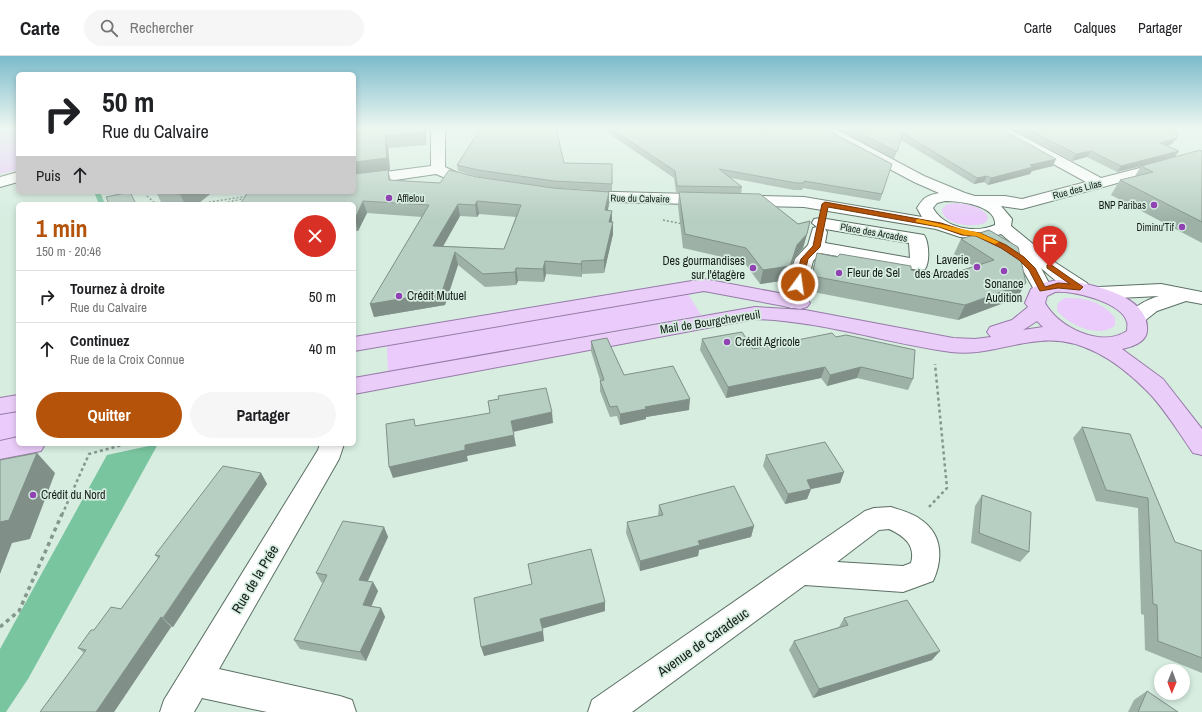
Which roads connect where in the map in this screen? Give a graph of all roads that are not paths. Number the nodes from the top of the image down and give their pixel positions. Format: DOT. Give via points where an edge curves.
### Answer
graph roads {
  1 [pos="438,159"];
  2 [pos="881,159"];
  3 [pos="1054,159"];
  4 [pos="1192,159"];
  5 [pos="438,169"];
  6 [pos="16,178"];
  7 [pos="920,179"];
  8 [pos="356,181"];
  9 [pos="0,182"];
  10 [pos="1098,183"];
  11 [pos="486,184"];
  12 [pos="562,195"];
  13 [pos="970,198"];
  14 [pos="825,204"];
  15 [pos="928,204"];
  16 [pos="1022,204"];
  17 [pos="882,214"];
  18 [pos="820,222"];
  19 [pos="1003,222"];
  20 [pos="941,225"];
  21 [pos="977,234"];
  22 [pos="816,247"];
  23 [pos="1080,287"];
  24 [pos="1043,290"];
  25 [pos="1099,293"];
  26 [pos="1197,297"];
  27 [pos="792,302"];
  28 [pos="1037,309"];
  29 [pos="1134,328"];
  30 [pos="1067,334"];
  31 [pos="1094,342"];
  32 [pos="356,344"];
  33 [pos="1156,385"];
  34 [pos="356,386"];
  35 [pos="16,403"];
  36 [pos="0,406"];
  37 [pos="22,446"];
  38 [pos="332,446"];
  39 [pos="1202,446"];
  40 [pos="0,450"];
  41 [pos="801,572"];
  42 [pos="195,680"];
  43 [pos="176,712"];
  44 [pos="340,712"];
  45 [pos="604,712"];
  1 -- 5 [label="street"];
  2 -- 7 [label="street"];
  3 -- 10 [label="street"];
  4 -- 10 [label="street, Rue des Lilas"];
  5 -- 8 [label="street"];
  5 -- 11 [label="street" via="455,177"];
  6 -- 9 [label="street"];
  7 -- 13 [label="street"];
  7 -- 15 [label="street"];
  10 -- 16 [label="street, Rue des Lilas"];
  12 -- 14 [label="street, Rue du Calvaire" via="783,200"];
  13 -- 15 [label="street, Rue du Calvaire" via="944,196"];
  13 -- 16 [label="street, Rue des Lilas"];
  13 -- 19 [label="street" via="994,208"];
  14 -- 17 [label="street, Rue du Calvaire"];
  14 -- 18 [label="street"];
  15 -- 17 [label="street, Rue du Calvaire" via="900,213"];
  15 -- 20 [label="street" via="927,214"];
  16 -- 19 [label="street, Rue des Lilas"];
  17 -- 20 [label="street, Rue du Calvaire"];
  18 -- 22 [label="street"];
  18 -- 22 [label="street, Place des Arcades" via="918,239 919,265"];
  19 -- 21 [label="street, Rue des Lilas" via="998,231"];
  19 -- 23 [label="street" via="1055,270"];
  20 -- 21 [label="street, Rue du Calvaire"];
  21 -- 24 [label="street" via="1021,258 1032,269"];
  22 -- 27 [label="street" via="804,259"];
  23 -- 24 [label="main road" via="1058,286"];
  23 -- 25 [label="main road"];
  24 -- 28 [label="main road" via="1035,298"];
  25 -- 26 [label="street" via="1161,290"];
  25 -- 29 [label="main road" via="1121,304"];
  26 -- 29 [label="street" via="1161,300 1140,312"];
  27 -- 28 [label="main road, Mail de Bourgchevreuil" via="968,335 1013,328 1030,318"];
  27 -- 32 [label="main road, Mail de Bourgchevreuil" via="704,285"];
  28 -- 30 [label="main road" via="1048,322"];
  29 -- 31 [label="main road" via="1117,344"];
  29 -- 33 [label="main road" via="1140,357"];
  30 -- 31 [label="main road"];
  30 -- 34 [label="main road, Mail de Bourgchevreuil" via="1036,335 997,344 970,346 797,315 755,313"];
  31 -- 33 [label="main road" via="1122,358"];
  33 -- 39 [label="main road"];
  35 -- 36 [label="main road"];
  37 -- 40 [label="main road"];
  38 -- 42 [label="street, Rue de la Prée"];
  41 -- 41 [label="street, Avenue de Caradeuc" via="903,579 923,572 927,556 923,540 911,527 891,518 874,519"];
  41 -- 45 [label="street, Avenue de Caradeuc"];
  42 -- 43 [label="street, Rue de la Prée"];
  42 -- 44 [label="street"];
}
